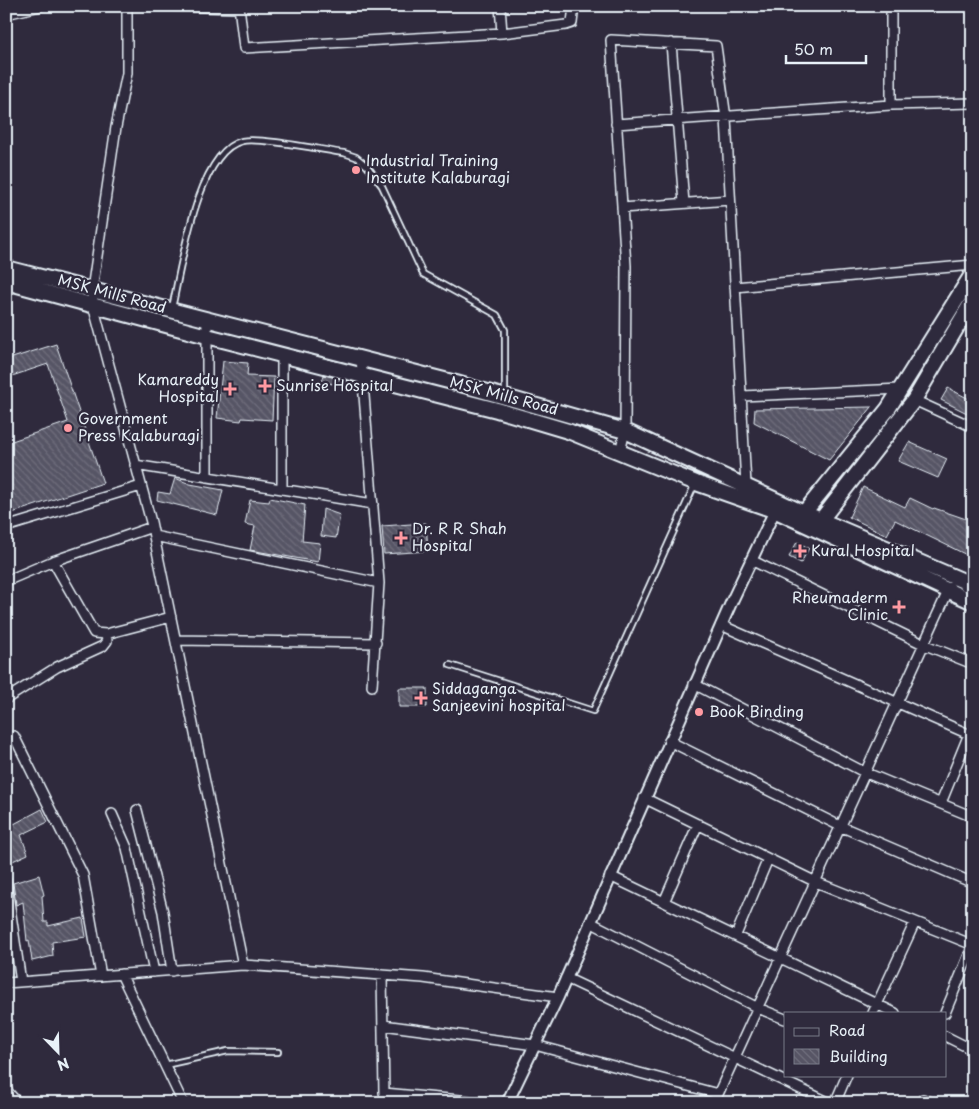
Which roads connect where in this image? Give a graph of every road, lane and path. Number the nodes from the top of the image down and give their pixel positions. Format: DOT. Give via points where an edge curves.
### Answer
graph roads {
  1 [pos="40,6"];
  2 [pos="126,6"];
  3 [pos="172,6"];
  4 [pos="500,6"];
  5 [pos="574,6"];
  6 [pos="891,6"];
  7 [pos="238,7"];
  8 [pos="6,14"];
  9 [pos="502,33"];
  10 [pos="671,43"];
  11 [pos="973,102"];
  12 [pos="891,105"];
  13 [pos="726,118"];
  14 [pos="677,120"];
  15 [pos="616,124"];
  16 [pos="730,200"];
  17 [pos="684,203"];
  18 [pos="622,208"];
  19 [pos="973,265"];
  20 [pos="6,268"];
  21 [pos="973,273"];
  22 [pos="6,282"];
  23 [pos="735,287"];
  24 [pos="92,290"];
  25 [pos="973,300"];
  26 [pos="93,304"];
  27 [pos="171,310"];
  28 [pos="207,319"];
  29 [pos="207,336"];
  30 [pos="282,355"];
  31 [pos="361,358"];
  32 [pos="362,376"];
  33 [pos="901,389"];
  34 [pos="742,396"];
  35 [pos="505,397"];
  36 [pos="914,400"];
  37 [pos="973,427"];
  38 [pos="625,431"];
  39 [pos="620,452"];
  40 [pos="135,465"];
  41 [pos="207,477"];
  42 [pos="696,483"];
  43 [pos="746,485"];
  44 [pos="141,486"];
  45 [pos="282,489"];
  46 [pos="373,504"];
  47 [pos="778,506"];
  48 [pos="801,517"];
  49 [pos="817,524"];
  50 [pos="6,528"];
  51 [pos="153,532"];
  52 [pos="751,560"];
  53 [pos="54,561"];
  54 [pos="973,565"];
  55 [pos="6,581"];
  56 [pos="379,583"];
  57 [pos="960,584"];
  58 [pos="967,599"];
  59 [pos="171,617"];
  60 [pos="721,625"];
  61 [pos="106,634"];
  62 [pos="176,640"];
  63 [pos="376,643"];
  64 [pos="923,644"];
  65 [pos="973,664"];
  66 [pos="450,665"];
  67 [pos="694,684"];
  68 [pos="372,686"];
  69 [pos="6,699"];
  70 [pos="896,702"];
  71 [pos="971,735"];
  72 [pos="6,741"];
  73 [pos="669,741"];
  74 [pos="864,772"];
  75 [pos="644,798"];
  76 [pos="941,802"];
  77 [pos="137,810"];
  78 [pos="112,814"];
  79 [pos="973,817"];
  80 [pos="698,824"];
  81 [pos="840,826"];
  82 [pos="768,859"];
  83 [pos="610,876"];
  84 [pos="816,882"];
  85 [pos="973,883"];
  86 [pos="7,884"];
  87 [pos="664,902"];
  88 [pos="590,922"];
  89 [pos="915,922"];
  90 [pos="736,935"];
  91 [pos="973,945"];
  92 [pos="780,959"];
  93 [pos="243,965"];
  94 [pos="172,971"];
  95 [pos="154,972"];
  96 [pos="121,974"];
  97 [pos="382,975"];
  98 [pos="101,976"];
  99 [pos="566,978"];
  100 [pos="6,982"];
  101 [pos="21,982"];
  102 [pos="558,997"];
  103 [pos="758,1008"];
  104 [pos="875,1008"];
  105 [pos="891,1012"];
  106 [pos="945,1012"];
  107 [pos="784,1019"];
  108 [pos="382,1025"];
  109 [pos="946,1036"];
  110 [pos="535,1044"];
  111 [pos="973,1050"];
  112 [pos="278,1052"];
  113 [pos="735,1058"];
  114 [pos="165,1065"];
  115 [pos="847,1076"];
  116 [pos="6,1090"];
  117 [pos="716,1098"];
  118 [pos="922,1099"];
  119 [pos="441,1101"];
  120 [pos="18,1103"];
  121 [pos="183,1103"];
  122 [pos="493,1103"];
  123 [pos="507,1103"];
  124 [pos="830,1103"];
  125 [pos="835,1103"];
  126 [pos="933,1103"];
  1 -- 8 [label="street"];
  2 -- 24 [label="street" via="127,73"];
  3 -- 7 [label="street"];
  4 -- 9 [label="street"];
  5 -- 9 [label="street" via="572,23"];
  6 -- 12 [label="street"];
  7 -- 9 [label="street" via="244,48"];
  10 -- 13 [label="street" via="716,46"];
  10 -- 14 [label="street"];
  10 -- 15 [label="street" via="611,40"];
  11 -- 12 [label="street"];
  12 -- 13 [label="street"];
  13 -- 14 [label="street"];
  13 -- 16 [label="street"];
  14 -- 15 [label="street"];
  14 -- 17 [label="street"];
  15 -- 18 [label="street"];
  16 -- 17 [label="street"];
  16 -- 23 [label="street"];
  17 -- 18 [label="street"];
  18 -- 38 [label="street" via="626,266"];
  19 -- 23 [label="street"];
  20 -- 24 [label="main road, MSK Mills Road"];
  21 -- 33 [label="main road"];
  22 -- 26 [label="main road, MSK Mills Road"];
  23 -- 34 [label="street"];
  24 -- 26 [label="street"];
  24 -- 27 [label="main road, MSK Mills Road"];
  25 -- 36 [label="main road"];
  26 -- 29 [label="main road, MSK Mills Road"];
  26 -- 40 [label="street"];
  27 -- 28 [label="main road, MSK Mills Road"];
  27 -- 35 [label="lane" via="198,197 214,163 232,145 249,140 344,153 367,166 382,186 423,274 497,315 502,322 505,330"];
  28 -- 29 [label="street"];
  28 -- 31 [label="main road, MSK Mills Road"];
  29 -- 30 [label="main road, MSK Mills Road"];
  29 -- 41 [label="street"];
  30 -- 32 [label="main road, MSK Mills Road"];
  30 -- 45 [label="street"];
  31 -- 32 [label="street"];
  31 -- 35 [label="main road, MSK Mills Road"];
  32 -- 39 [label="main road, MSK Mills Road" via="550,426"];
  32 -- 46 [label="street"];
  33 -- 34 [label="street"];
  33 -- 48 [label="main road" via="871,432"];
  34 -- 43 [label="street"];
  35 -- 38 [label="main road, MSK Mills Road"];
  36 -- 37 [label="street"];
  36 -- 49 [label="main road"];
  38 -- 39 [label="street"];
  38 -- 43 [label="main road, MSK Mills Road"];
  39 -- 42 [label="main road, MSK Mills Road"];
  40 -- 41 [label="street"];
  40 -- 44 [label="street"];
  41 -- 45 [label="street"];
  42 -- 47 [label="main road, MSK Mills Road"];
  42 -- 66 [label="lane" via="594,711"];
  43 -- 47 [label="main road, MSK Mills Road"];
  44 -- 50 [label="street"];
  44 -- 51 [label="street"];
  45 -- 46 [label="street"];
  46 -- 56 [label="street"];
  47 -- 48 [label="main road, MSK Mills Road"];
  47 -- 52 [label="street"];
  48 -- 49 [label="main road, MSK Mills Road"];
  49 -- 57 [label="main road, MSK Mills Road"];
  51 -- 53 [label="street"];
  51 -- 56 [label="street"];
  51 -- 59 [label="street"];
  52 -- 60 [label="street"];
  52 -- 64 [label="street"];
  53 -- 55 [label="street"];
  53 -- 61 [label="street" via="94,633"];
  54 -- 57 [label="street"];
  56 -- 63 [label="street"];
  57 -- 58 [label="main road, MSK Mills Road"];
  57 -- 64 [label="street"];
  59 -- 61 [label="street"];
  59 -- 62 [label="street"];
  60 -- 67 [label="street"];
  60 -- 70 [label="street"];
  61 -- 69 [label="street" via="107,641 103,646 57,667"];
  62 -- 63 [label="street"];
  62 -- 93 [label="street"];
  63 -- 68 [label="street"];
  64 -- 65 [label="street"];
  64 -- 70 [label="street"];
  67 -- 73 [label="street"];
  67 -- 74 [label="street"];
  70 -- 71 [label="street"];
  70 -- 74 [label="street"];
  71 -- 76 [label="street"];
  72 -- 98 [label="street" via="14,736 83,875"];
  73 -- 75 [label="street"];
  73 -- 81 [label="street"];
  74 -- 76 [label="street"];
  74 -- 81 [label="street"];
  75 -- 80 [label="street"];
  75 -- 83 [label="street"];
  76 -- 79 [label="street"];
  77 -- 94 [label="street" via="163,912"];
  78 -- 95 [label="street" via="127,848"];
  80 -- 82 [label="street"];
  80 -- 87 [label="street"];
  81 -- 84 [label="street"];
  81 -- 85 [label="street"];
  82 -- 84 [label="street"];
  82 -- 90 [label="street"];
  83 -- 87 [label="street"];
  83 -- 88 [label="street"];
  84 -- 89 [label="street"];
  84 -- 92 [label="street"];
  86 -- 101 [label="street"];
  87 -- 90 [label="street"];
  88 -- 99 [label="street"];
  88 -- 103 [label="street"];
  89 -- 91 [label="street"];
  89 -- 104 [label="street"];
  90 -- 92 [label="street"];
  91 -- 106 [label="street"];
  92 -- 103 [label="street"];
  92 -- 104 [label="street"];
  93 -- 94 [label="street"];
  93 -- 97 [label="street"];
  94 -- 95 [label="street"];
  95 -- 96 [label="street"];
  96 -- 98 [label="street"];
  96 -- 114 [label="street"];
  97 -- 102 [label="street"];
  97 -- 108 [label="street"];
  98 -- 101 [label="street"];
  99 -- 102 [label="street"];
  99 -- 113 [label="street"];
  100 -- 101 [label="street"];
  102 -- 110 [label="street"];
  103 -- 107 [label="street"];
  103 -- 113 [label="street"];
  104 -- 105 [label="street"];
  108 -- 110 [label="street"];
  108 -- 119 [label="street" via="384,1093"];
  109 -- 111 [label="street"];
  110 -- 117 [label="street"];
  110 -- 123 [label="street"];
  112 -- 114 [label="lane" via="228,1051"];
  113 -- 117 [label="street"];
  113 -- 124 [label="street"];
  114 -- 121 [label="street"];
  115 -- 125 [label="street"];
  116 -- 120 [label="street"];
  118 -- 126 [label="street"];
  119 -- 122 [label="street"];
}
